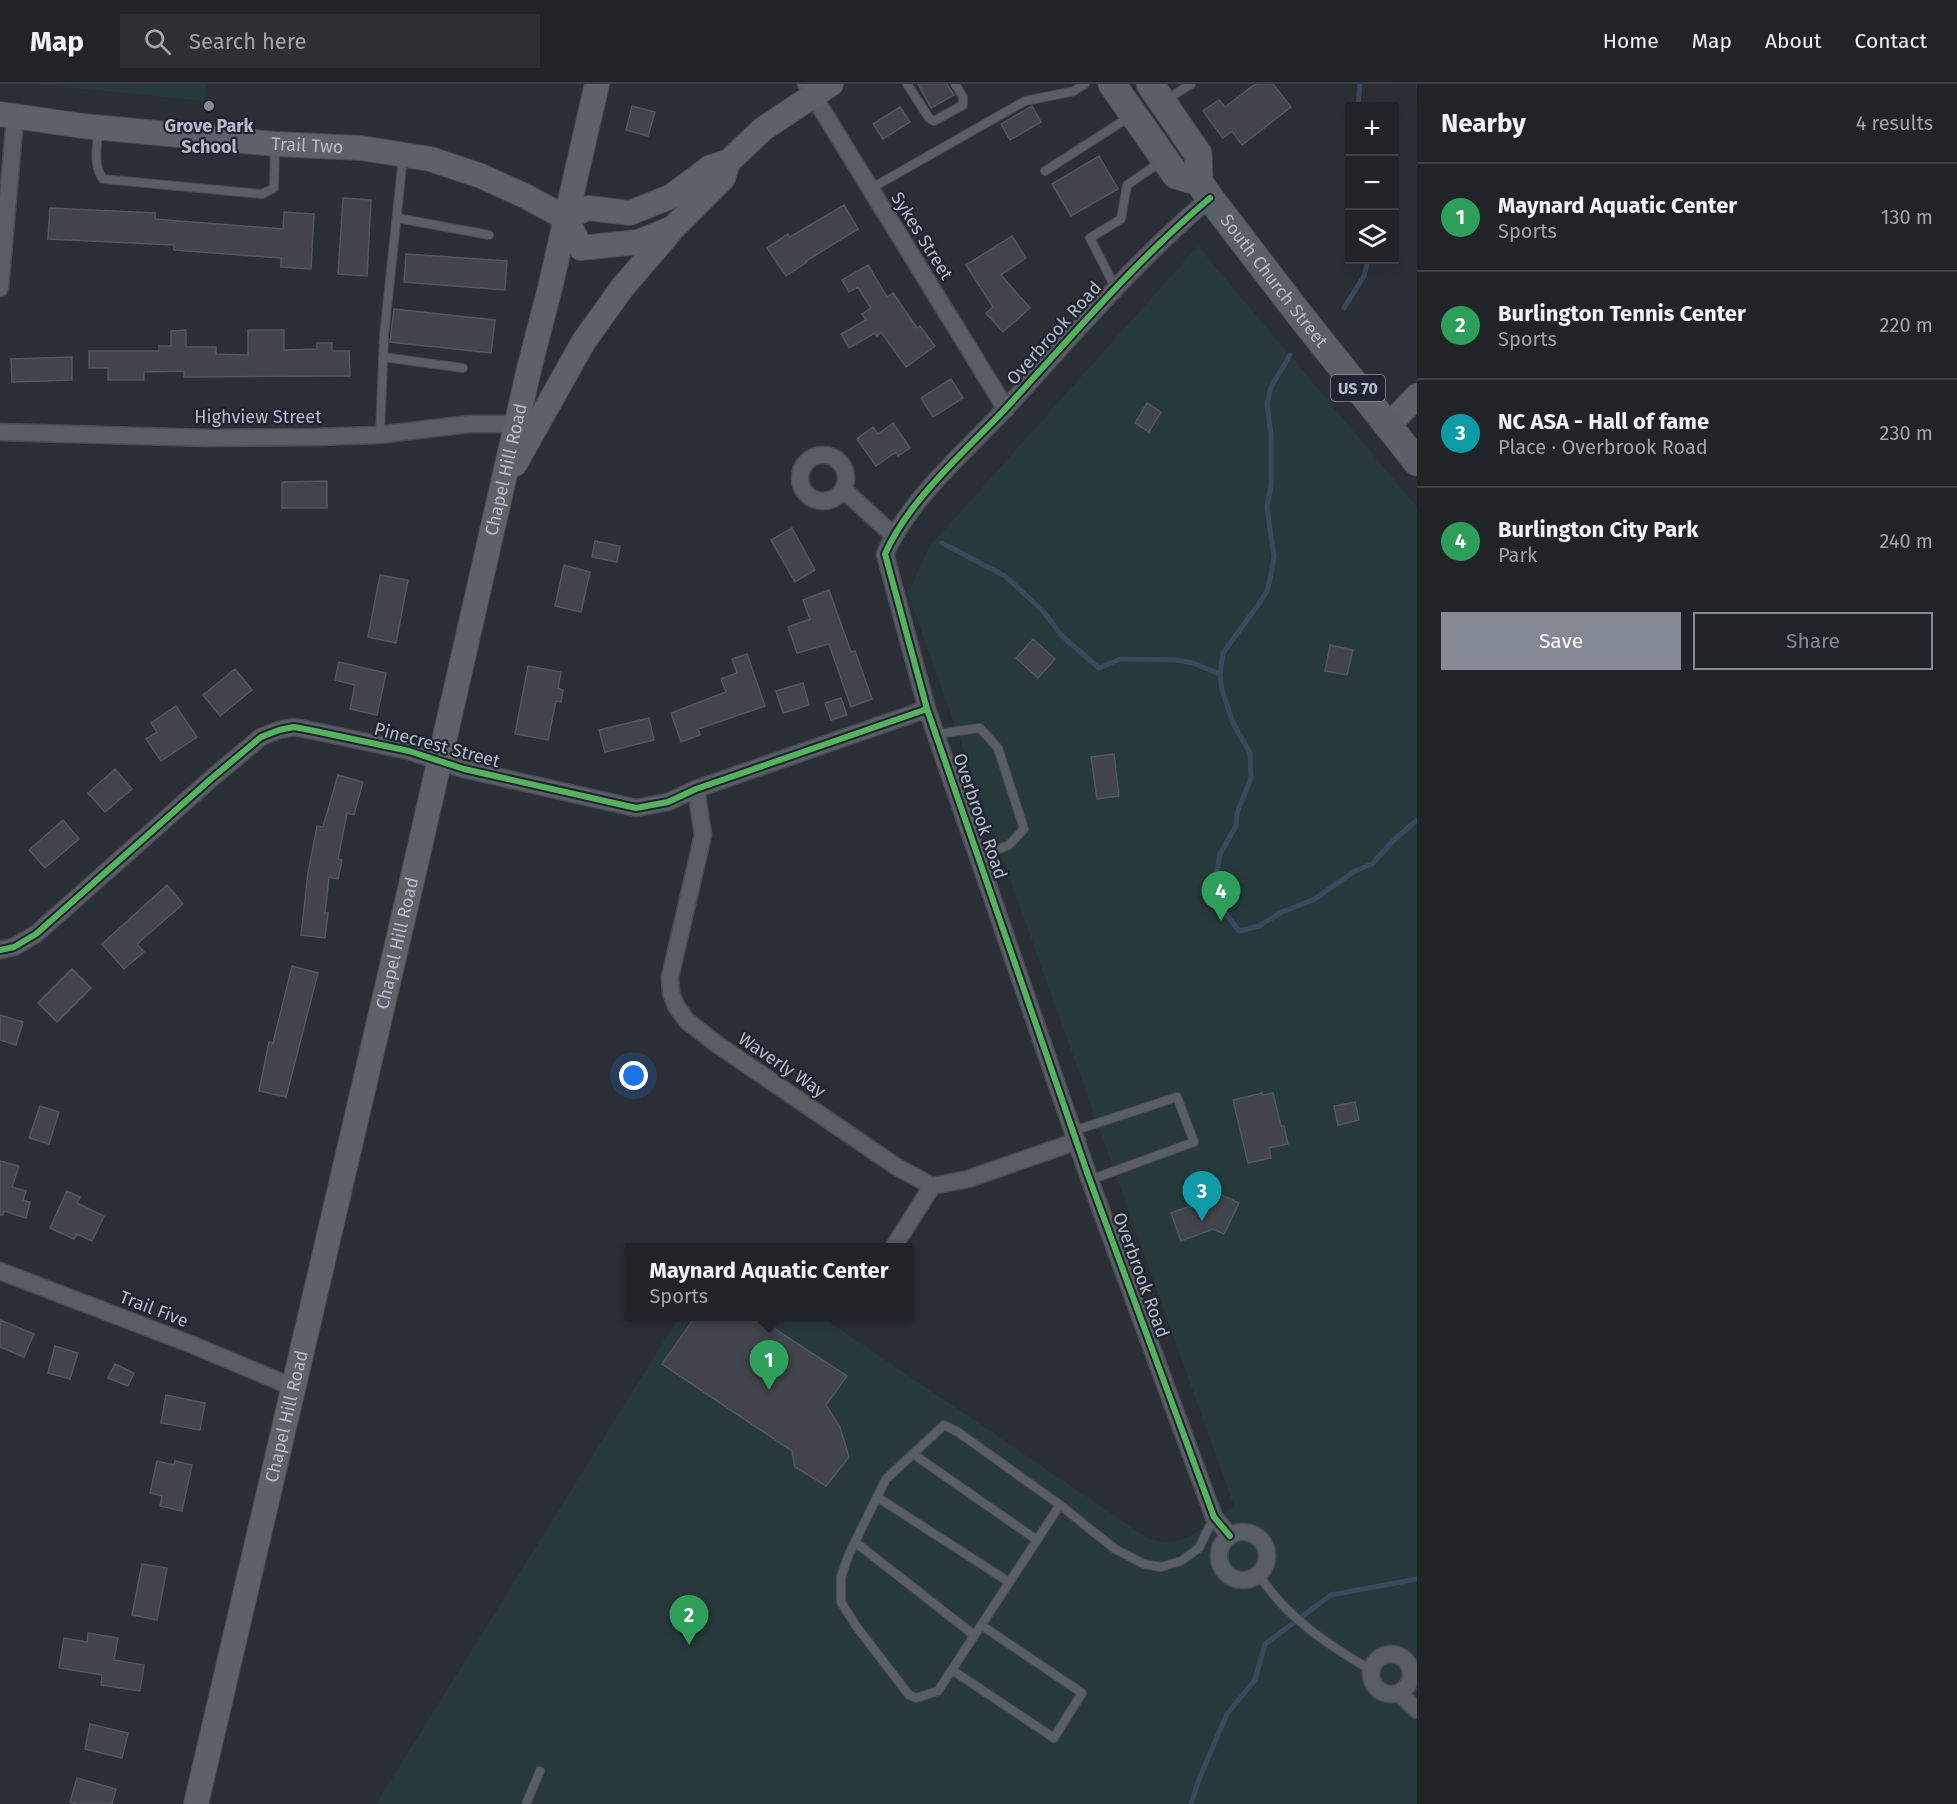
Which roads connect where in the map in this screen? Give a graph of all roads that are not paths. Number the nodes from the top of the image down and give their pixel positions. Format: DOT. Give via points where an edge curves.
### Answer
graph roads {
  1 [pos="597,84"];
  2 [pos="907,84"];
  3 [pos="955,84"];
  4 [pos="1085,84"];
  5 [pos="1112,84"];
  6 [pos="1191,84"];
  7 [pos="817,88"];
  8 [pos="1156,93"];
  9 [pos="1134,114"];
  10 [pos="8,116"];
  11 [pos="99,127"];
  12 [pos="275,144"];
  13 [pos="404,155"];
  14 [pos="1165,159"];
  15 [pos="728,162"];
  16 [pos="1045,171"];
  17 [pos="870,189"];
  18 [pos="1204,190"];
  19 [pos="397,218"];
  20 [pos="566,218"];
  21 [pos="673,228"];
  22 [pos="489,235"];
  23 [pos="0,288"];
  24 [pos="1116,288"];
  25 [pos="383,357"];
  26 [pos="463,368"];
  27 [pos="1417,396"];
  28 [pos="1006,409"];
  29 [pos="516,424"];
  30 [pos="1388,426"];
  31 [pos="0,432"];
  32 [pos="380,434"];
  33 [pos="1417,462"];
  34 [pos="502,487"];
  35 [pos="844,490"];
  36 [pos="893,536"];
  37 [pos="927,709"];
  38 [pos="936,734"];
  39 [pos="439,761"];
  40 [pos="696,789"];
  41 [pos="979,857"];
  42 [pos="0,950"];
  43 [pos="1075,1136"];
  44 [pos="1090,1180"];
  45 [pos="932,1186"];
  46 [pos="896,1243"];
  47 [pos="0,1271"];
  48 [pos="293,1387"];
  49 [pos="913,1454"];
  50 [pos="877,1497"];
  51 [pos="1060,1505"];
  52 [pos="1214,1517"];
  53 [pos="1230,1536"];
  54 [pos="1036,1540"];
  55 [pos="855,1542"];
  56 [pos="1259,1575"];
  57 [pos="1009,1582"];
  58 [pos="981,1625"];
  59 [pos="974,1635"];
  60 [pos="951,1670"];
  61 [pos="1371,1670"];
  62 [pos="1398,1693"];
  63 [pos="1417,1710"];
  64 [pos="540,1771"];
  65 [pos="196,1804"];
  66 [pos="526,1804"];
  1 -- 20 [label="main road, Chapel Hill Road"];
  2 -- 3 [label="lane" via="934,121 963,105"];
  4 -- 17 [label="lane" via="1074,91 1025,101"];
  5 -- 9 [label="main road, South Church Street / US 70"];
  6 -- 8 [label="lane"];
  7 -- 15 [label="main road"];
  7 -- 17 [label="street, Sykes Street"];
  8 -- 18 [label="main road" via="1198,154"];
  9 -- 14 [label="main road, South Church Street / US 70"];
  9 -- 16 [label="lane"];
  10 -- 11 [label="main road, Trail Two"];
  10 -- 23 [label="street"];
  11 -- 12 [label="main road, Trail Two"];
  11 -- 12 [label="lane" via="96,165 103,180 262,194 274,188"];
  12 -- 13 [label="main road, Trail Two" via="361,148"];
  13 -- 19 [label="lane"];
  13 -- 20 [label="main road, Trail Two" via="481,176"];
  14 -- 18 [label="main road, South Church Street / US 70" via="1176,175"];
  14 -- 24 [label="lane" via="1127,185 1121,219 1090,238"];
  15 -- 20 [label="main road" via="711,167 672,196 630,213 588,208"];
  15 -- 21 [label="main road" via="723,178"];
  17 -- 28 [label="street, Sykes Street"];
  18 -- 24 [label="street, Overbrook Road"];
  18 -- 30 [label="main road, South Church Street / US 70"];
  19 -- 22 [label="lane"];
  19 -- 25 [label="lane"];
  20 -- 21 [label="main road" via="581,248 638,242"];
  20 -- 29 [label="main road, Chapel Hill Road"];
  21 -- 34 [label="main road" via="584,341"];
  24 -- 28 [label="street, Overbrook Road"];
  25 -- 26 [label="lane"];
  25 -- 32 [label="lane"];
  27 -- 30 [label="main road"];
  28 -- 36 [label="street, Overbrook Road" via="956,460"];
  29 -- 32 [label="street, Highview Street" via="470,424"];
  29 -- 34 [label="main road, Chapel Hill Road"];
  30 -- 33 [label="main road, South Church Street / US 70"];
  31 -- 32 [label="street, Highview Street" via="209,438"];
  34 -- 39 [label="main road, Chapel Hill Road"];
  35 -- 36 [label="street"];
  36 -- 37 [label="street, Overbrook Road" via="885,554"];
  37 -- 38 [label="street, Overbrook Road"];
  37 -- 40 [label="street, Pinecrest Street"];
  38 -- 41 [label="street, Overbrook Road"];
  38 -- 41 [label="lane" via="980,728 998,748 1024,829 1009,846"];
  39 -- 40 [label="street, Pinecrest Street" via="636,808 668,802"];
  39 -- 42 [label="street, Pinecrest Street" via="410,751 294,727 261,737 36,934"];
  39 -- 48 [label="main road, Chapel Hill Road"];
  40 -- 45 [label="street, Waverly Way" via="703,835 670,977 676,1006 687,1021 718,1045 897,1167"];
  41 -- 43 [label="street, Overbrook Road"];
  43 -- 44 [label="street, Overbrook Road"];
  43 -- 44 [label="lane" via="1178,1096 1194,1142"];
  43 -- 45 [label="street" via="968,1179"];
  44 -- 52 [label="street, Overbrook Road"];
  45 -- 46 [label="street"];
  47 -- 48 [label="street, Trail Five"];
  48 -- 65 [label="main road, Chapel Hill Road"];
  49 -- 50 [label="lane" via="886,1479"];
  49 -- 51 [label="lane" via="944,1425"];
  49 -- 54 [label="lane"];
  50 -- 55 [label="lane"];
  50 -- 57 [label="lane"];
  51 -- 52 [label="lane" via="1115,1550 1144,1564 1161,1567 1182,1561 1199,1548"];
  51 -- 54 [label="lane"];
  52 -- 53 [label="street, Overbrook Road"];
  53 -- 56 [label="street" via="1253,1534 1264,1545 1267,1561"];
  53 -- 56 [label="street" via="1220,1548 1223,1571 1236,1580"];
  54 -- 57 [label="lane"];
  55 -- 59 [label="lane"];
  55 -- 60 [label="lane" via="841,1577 841,1602 856,1626 909,1695 916,1698 938,1691"];
  56 -- 61 [label="lane" via="1274,1597 1310,1630"];
  57 -- 58 [label="lane"];
  58 -- 59 [label="lane"];
  58 -- 60 [label="lane" via="1082,1693 1054,1738"];
  59 -- 60 [label="lane"];
  61 -- 62 [label="street" via="1375,1687 1386,1694"];
  61 -- 62 [label="street" via="1384,1654 1404,1658 1411,1677"];
  62 -- 63 [label="street"];
  64 -- 66 [label="lane"];
}
